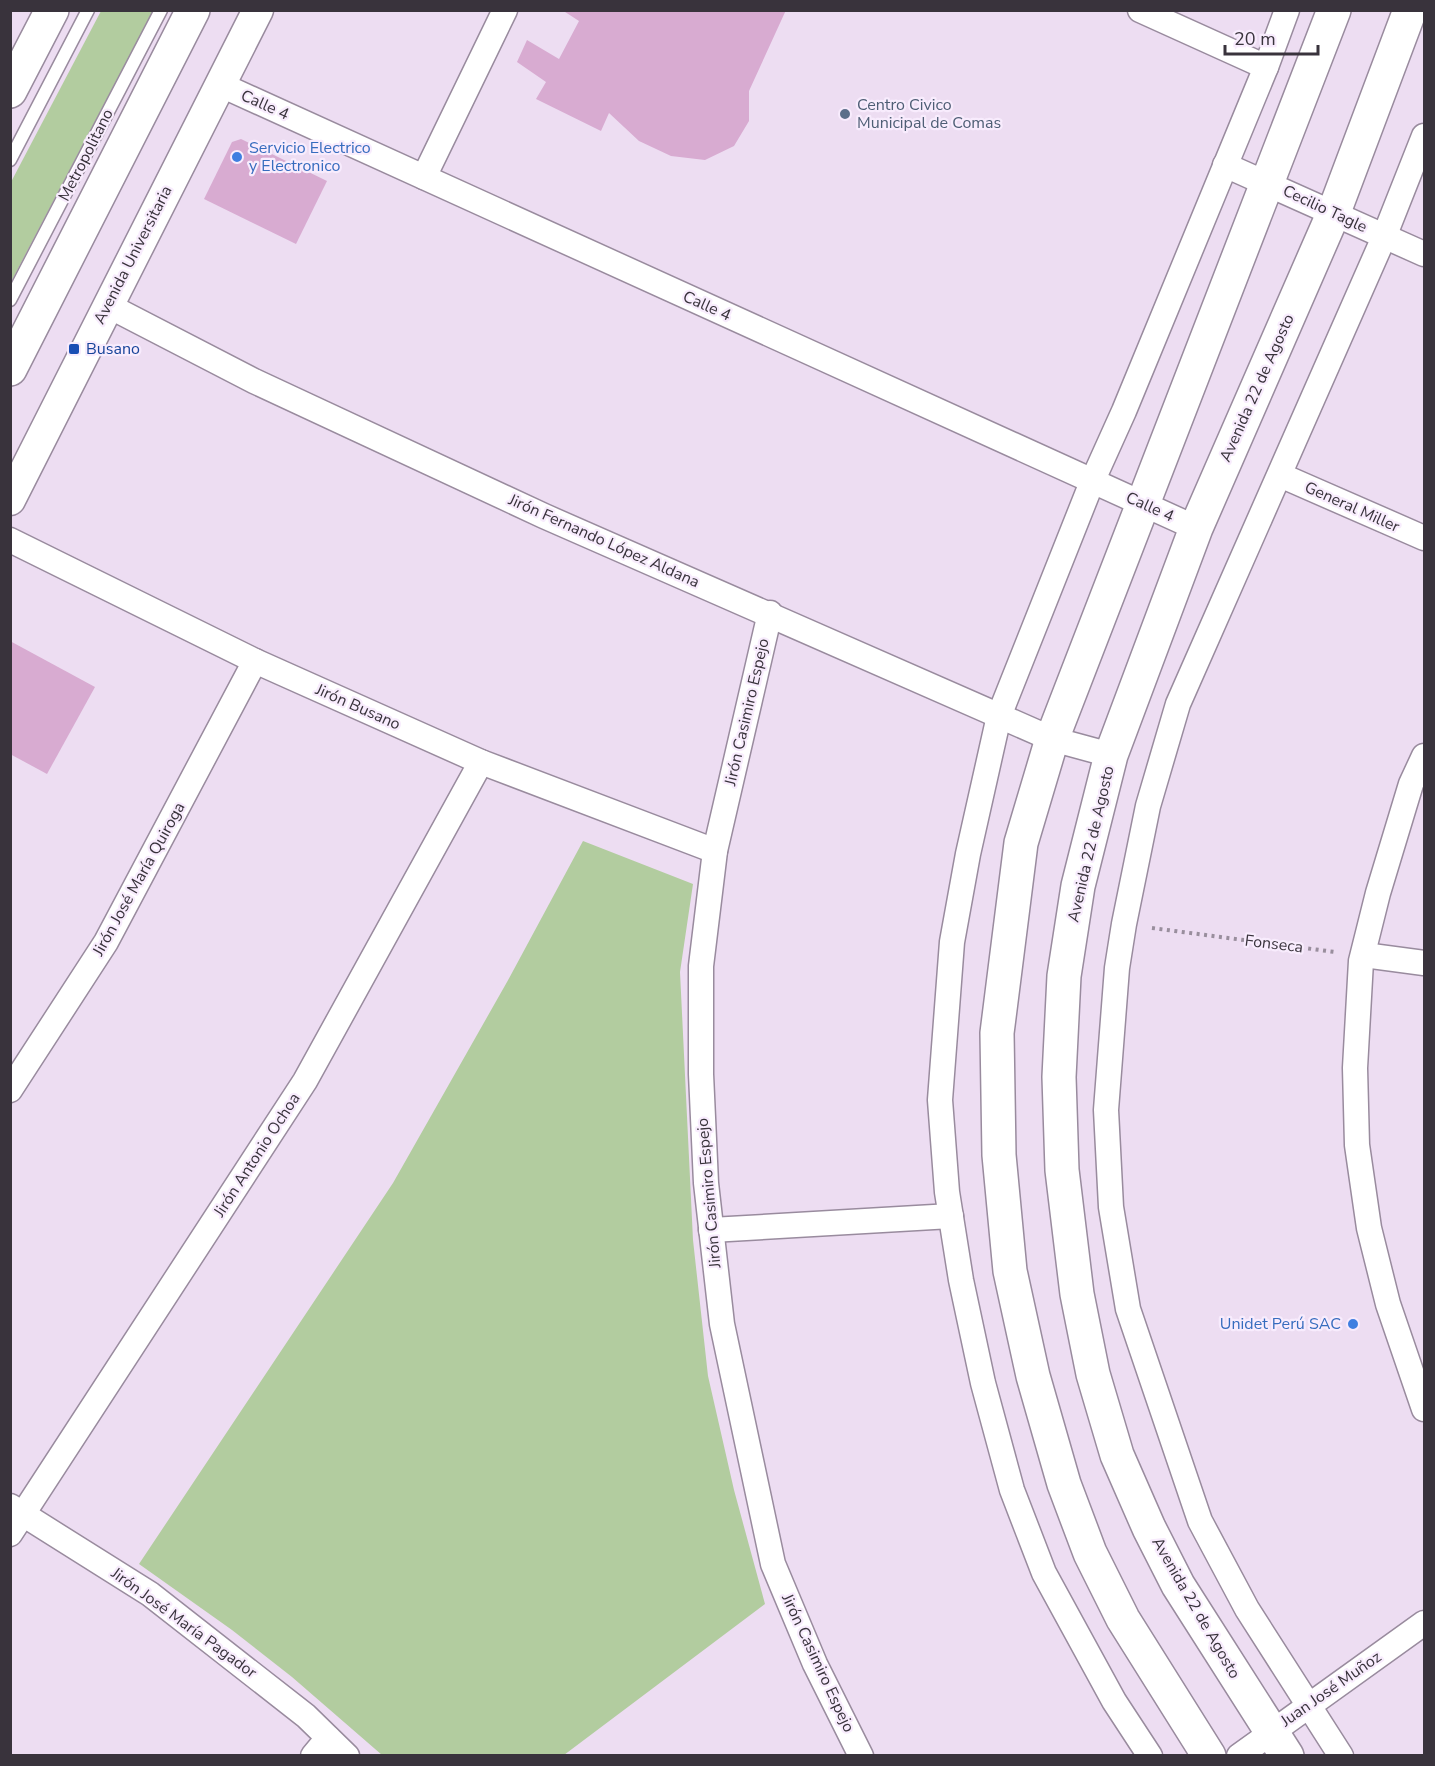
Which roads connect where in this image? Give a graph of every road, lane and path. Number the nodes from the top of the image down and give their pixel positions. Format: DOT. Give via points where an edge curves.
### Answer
graph roads {
  1 [pos="52,10"];
  2 [pos="88,10"];
  3 [pos="161,10"];
  4 [pos="193,10"];
  5 [pos="258,10"];
  6 [pos="505,10"];
  7 [pos="1140,10"];
  8 [pos="1287,10"];
  9 [pos="1334,10"];
  10 [pos="1410,10"];
  11 [pos="1266,67"];
  12 [pos="219,84"];
  13 [pos="10,91"];
  14 [pos="1425,136"];
  15 [pos="10,160"];
  16 [pos="1225,165"];
  17 [pos="424,177"];
  18 [pos="1268,184"];
  19 [pos="1334,212"];
  20 [pos="1384,237"];
  21 [pos="1425,254"];
  22 [pos="10,300"];
  23 [pos="107,305"];
  24 [pos="10,369"];
  25 [pos="1280,475"];
  26 [pos="1092,482"];
  27 [pos="10,500"];
  28 [pos="1144,504"];
  29 [pos="1196,528"];
  30 [pos="1425,538"];
  31 [pos="10,540"];
  32 [pos="771,613"];
  33 [pos="255,661"];
  34 [pos="999,716"];
  35 [pos="1052,739"];
  36 [pos="1111,755"];
  37 [pos="1425,756"];
  38 [pos="481,762"];
  39 [pos="715,851"];
  40 [pos="1124,924"];
  41 [pos="1364,955"];
  42 [pos="1425,963"];
  43 [pos="10,1090"];
  44 [pos="951,1216"];
  45 [pos="711,1230"];
  46 [pos="1425,1409"];
  47 [pos="17,1510"];
  48 [pos="10,1534"];
  49 [pos="1425,1623"];
  50 [pos="1309,1705"];
  51 [pos="1279,1744"];
  52 [pos="321,1747"];
  53 [pos="347,1755"];
  54 [pos="861,1755"];
  55 [pos="1150,1755"];
  56 [pos="1209,1755"];
  57 [pos="1239,1755"];
  58 [pos="1341,1755"];
  1 -- 13 [label="main road"];
  2 -- 15 [label="lane"];
  3 -- 22 [label="lane, Metropolitano"];
  4 -- 24 [label="main road"];
  5 -- 12 [label="street, Avenida Universitaria"];
  6 -- 17 [label="street"];
  7 -- 11 [label="street"];
  8 -- 11 [label="street"];
  9 -- 18 [label="main road"];
  10 -- 19 [label="main road, Avenida 22 de Agosto"];
  11 -- 16 [label="street"];
  12 -- 17 [label="street, Calle 4"];
  12 -- 23 [label="street, Avenida Universitaria"];
  14 -- 20 [label="street"];
  16 -- 18 [label="street, Cecilio Tagle"];
  16 -- 26 [label="street"];
  17 -- 26 [label="street, Calle 4"];
  18 -- 19 [label="street, Cecilio Tagle"];
  18 -- 28 [label="main road"];
  19 -- 20 [label="street, Cecilio Tagle"];
  19 -- 29 [label="main road, Avenida 22 de Agosto"];
  20 -- 21 [label="street, Cecilio Tagle"];
  20 -- 25 [label="street"];
  23 -- 27 [label="street, Avenida Universitaria"];
  23 -- 32 [label="street, Jirón Fernando López Aldana" via="254,381 534,511"];
  25 -- 30 [label="street, General Miller"];
  25 -- 40 [label="street" via="1178,704 1148,806"];
  26 -- 28 [label="street, Calle 4"];
  26 -- 34 [label="street"];
  28 -- 29 [label="street, Calle 4"];
  28 -- 35 [label="main road"];
  29 -- 36 [label="main road, Avenida 22 de Agosto"];
  31 -- 33 [label="street, Jirón Busano"];
  32 -- 34 [label="street, Jirón Fernando López Aldana"];
  32 -- 39 [label="street, Jirón Casimiro Espejo"];
  33 -- 38 [label="street, Jirón Busano"];
  33 -- 43 [label="street, Jirón José María Quiroga" via="106,942"];
  34 -- 35 [label="street, Jirón Fernando López Aldana"];
  34 -- 44 [label="street" via="952,942 940,1100"];
  35 -- 36 [label="street, Jirón Fernando López Aldana"];
  35 -- 56 [label="main road" via="1021,843 997,1032 999,1155 1010,1271 1039,1397 1064,1484 1090,1553 1123,1619"];
  36 -- 51 [label="main road, Avenida 22 de Agosto" via="1078,886 1064,976 1059,1077 1062,1170 1077,1294 1093,1374 1117,1455 1149,1528 1178,1585"];
  37 -- 41 [label="street" via="1412,784"];
  38 -- 39 [label="street, Jirón Busano"];
  38 -- 47 [label="street, Jirón Antonio Ochoa" via="305,1080"];
  39 -- 45 [label="street, Jirón Casimiro Espejo" via="700,966 701,1074"];
  40 -- 41 [label="path, Fonseca"];
  40 -- 50 [label="street" via="1106,1110 1111,1207 1128,1309 1200,1521 1247,1609"];
  41 -- 42 [label="street"];
  41 -- 46 [label="street" via="1355,1068 1357,1145 1369,1228 1388,1304"];
  44 -- 45 [label="street"];
  44 -- 55 [label="street" via="980,1372 1012,1490 1044,1573 1114,1701"];
  45 -- 54 [label="street, Jirón Casimiro Espejo" via="722,1324 773,1564 815,1664"];
  47 -- 48 [label="street, Jirón Antonio Ochoa"];
  47 -- 52 [label="street, Jirón José María Pagador" via="150,1594 250,1671"];
  49 -- 50 [label="street, Juan José Muñoz"];
  50 -- 51 [label="street, Juan José Muñoz"];
  50 -- 58 [label="street"];
  51 -- 57 [label="street, Juan José Muñoz"];
  52 -- 53 [label="street, Jirón José María Pagador"];
}
